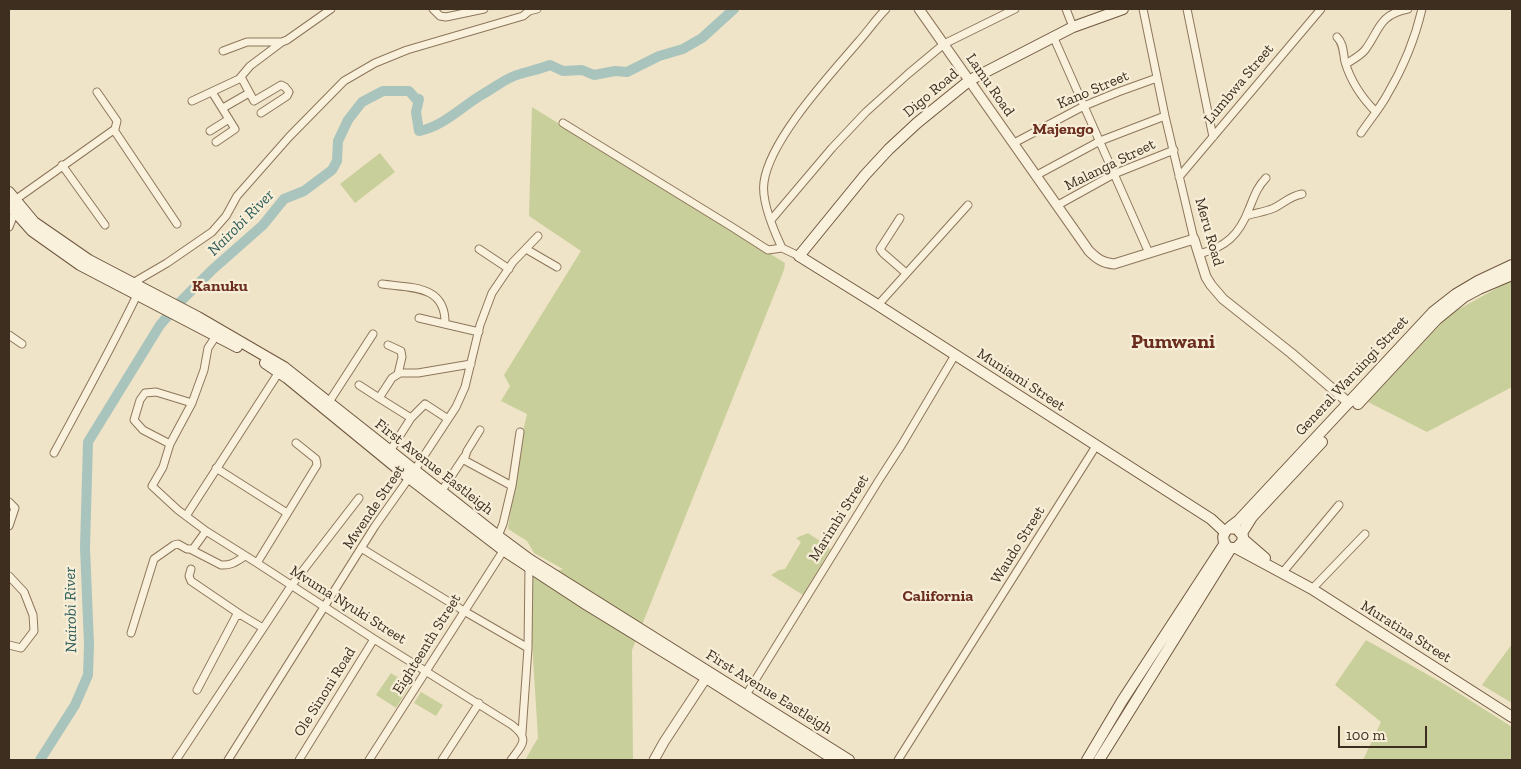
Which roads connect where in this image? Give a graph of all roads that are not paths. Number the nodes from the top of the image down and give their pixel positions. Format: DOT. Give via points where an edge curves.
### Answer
graph roads {
  1 [pos="331,9"];
  2 [pos="433,9"];
  3 [pos="484,9"];
  4 [pos="537,9"];
  5 [pos="886,9"];
  6 [pos="919,9"];
  7 [pos="1015,9"];
  8 [pos="1066,9"];
  9 [pos="1123,9"];
  10 [pos="1143,9"];
  11 [pos="1187,9"];
  12 [pos="1321,9"];
  13 [pos="1408,9"];
  14 [pos="1422,9"];
  15 [pos="1073,27"];
  16 [pos="1053,36"];
  17 [pos="1337,37"];
  18 [pos="282,42"];
  19 [pos="944,44"];
  20 [pos="223,51"];
  21 [pos="1346,64"];
  22 [pos="241,77"];
  23 [pos="1157,78"];
  24 [pos="970,80"];
  25 [pos="97,92"];
  26 [pos="212,92"];
  27 [pos="249,93"];
  28 [pos="192,101"];
  29 [pos="1084,106"];
  30 [pos="223,108"];
  31 [pos="1376,112"];
  32 [pos="261,113"];
  33 [pos="1165,116"];
  34 [pos="229,119"];
  35 [pos="563,123"];
  36 [pos="114,130"];
  37 [pos="210,131"];
  38 [pos="1361,133"];
  39 [pos="1213,137"];
  40 [pos="1100,141"];
  41 [pos="216,142"];
  42 [pos="1014,143"];
  43 [pos="1174,150"];
  44 [pos="62,166"];
  45 [pos="1114,174"];
  46 [pos="1037,175"];
  47 [pos="1179,177"];
  48 [pos="1266,178"];
  49 [pos="1302,194"];
  50 [pos="12,202"];
  51 [pos="968,205"];
  52 [pos="1058,205"];
  53 [pos="1246,216"];
  54 [pos="900,218"];
  55 [pos="771,220"];
  56 [pos="177,224"];
  57 [pos="105,225"];
  58 [pos="9,227"];
  59 [pos="538,236"];
  60 [pos="1194,239"];
  61 [pos="782,248"];
  62 [pos="479,249"];
  63 [pos="526,249"];
  64 [pos="1149,253"];
  65 [pos="1199,254"];
  66 [pos="799,256"];
  67 [pos="1512,265"];
  68 [pos="557,267"];
  69 [pos="508,269"];
  70 [pos="906,273"];
  71 [pos="1512,275"];
  72 [pos="131,284"];
  73 [pos="382,284"];
  74 [pos="137,296"];
  75 [pos="878,305"];
  76 [pos="168,306"];
  77 [pos="186,315"];
  78 [pos="419,318"];
  79 [pos="445,324"];
  80 [pos="479,332"];
  81 [pos="373,334"];
  82 [pos="9,335"];
  83 [pos="216,336"];
  84 [pos="22,344"];
  85 [pos="388,345"];
  86 [pos="955,356"];
  87 [pos="471,364"];
  88 [pos="279,372"];
  89 [pos="398,374"];
  90 [pos="359,386"];
  91 [pos="379,398"];
  92 [pos="192,402"];
  93 [pos="329,402"];
  94 [pos="1349,403"];
  95 [pos="411,418"];
  96 [pos="448,419"];
  97 [pos="480,430"];
  98 [pos="520,432"];
  99 [pos="296,443"];
  100 [pos="170,444"];
  101 [pos="1096,446"];
  102 [pos="390,451"];
  103 [pos="54,454"];
  104 [pos="464,457"];
  105 [pos="216,468"];
  106 [pos="412,474"];
  107 [pos="512,486"];
  108 [pos="441,492"];
  109 [pos="359,498"];
  110 [pos="9,502"];
  111 [pos="1339,504"];
  112 [pos="287,513"];
  113 [pos="186,516"];
  114 [pos="9,526"];
  115 [pos="1227,530"];
  116 [pos="206,531"];
  117 [pos="1365,534"];
  118 [pos="498,536"];
  119 [pos="1242,536"];
  120 [pos="1231,546"];
  121 [pos="505,547"];
  122 [pos="361,548"];
  123 [pos="190,549"];
  124 [pos="245,556"];
  125 [pos="257,563"];
  126 [pos="529,567"];
  127 [pos="191,569"];
  128 [pos="1282,572"];
  129 [pos="9,576"];
  130 [pos="291,586"];
  131 [pos="1312,589"];
  132 [pos="326,606"];
  133 [pos="464,611"];
  134 [pos="241,615"];
  135 [pos="263,628"];
  136 [pos="131,633"];
  137 [pos="374,639"];
  138 [pos="9,645"];
  139 [pos="528,648"];
  140 [pos="426,671"];
  141 [pos="706,678"];
  142 [pos="197,690"];
  143 [pos="746,694"];
  144 [pos="1122,701"];
  145 [pos="478,703"];
  146 [pos="1132,707"];
  147 [pos="1512,717"];
  148 [pos="522,733"];
  149 [pos="176,760"];
  150 [pos="228,760"];
  151 [pos="298,760"];
  152 [pos="370,760"];
  153 [pos="442,760"];
  154 [pos="512,760"];
  155 [pos="654,760"];
  156 [pos="835,760"];
  157 [pos="849,760"];
  158 [pos="898,760"];
  159 [pos="1087,760"];
  160 [pos="1099,760"];
  1 -- 18 [label="street"];
  2 -- 3 [label="street" via="446,17"];
  4 -- 72 [label="street" via="407,50 344,81 237,196 212,232"];
  5 -- 55 [label="street" via="809,101 775,148 763,184"];
  6 -- 19 [label="street, Lamu Road"];
  7 -- 19 [label="street"];
  8 -- 15 [label="street"];
  9 -- 15 [label="main road, Digo Road"];
  10 -- 23 [label="street, Meru Road"];
  11 -- 39 [label="street"];
  12 -- 39 [label="street, Lumbwa Street"];
  13 -- 21 [label="street" via="1385,18 1362,53"];
  14 -- 31 [label="street" via="1409,52"];
  15 -- 16 [label="main road, Digo Road"];
  16 -- 24 [label="main road, Digo Road"];
  16 -- 29 [label="street"];
  17 -- 21 [label="street" via="1342,44"];
  18 -- 20 [label="street" via="247,42"];
  18 -- 22 [label="street" via="250,66"];
  19 -- 24 [label="street, Lamu Road"];
  19 -- 55 [label="street" via="866,112"];
  21 -- 31 [label="street" via="1359,94"];
  22 -- 26 [label="street"];
  22 -- 27 [label="street"];
  23 -- 29 [label="street, Kano Street"];
  23 -- 33 [label="street, Meru Road"];
  24 -- 42 [label="street, Lamu Road"];
  24 -- 66 [label="main road, Digo Road" via="889,149"];
  25 -- 36 [label="street" via="117,121"];
  26 -- 28 [label="street"];
  26 -- 30 [label="street"];
  27 -- 30 [label="street"];
  27 -- 32 [label="street" via="256,101 281,85 285,87 287,96"];
  29 -- 40 [label="street"];
  29 -- 42 [label="street, Kano Street"];
  30 -- 34 [label="street"];
  31 -- 38 [label="street"];
  33 -- 40 [label="street"];
  33 -- 43 [label="street, Meru Road"];
  34 -- 37 [label="street"];
  34 -- 41 [label="street" via="235,129"];
  35 -- 61 [label="street" via="768,250"];
  36 -- 44 [label="street"];
  36 -- 56 [label="street"];
  39 -- 47 [label="street, Lumbwa Street"];
  40 -- 45 [label="street"];
  40 -- 46 [label="street"];
  42 -- 46 [label="street, Lamu Road"];
  43 -- 45 [label="street, Malanga Street"];
  43 -- 47 [label="street, Meru Road"];
  44 -- 50 [label="street"];
  44 -- 57 [label="street"];
  45 -- 52 [label="street, Malanga Street"];
  45 -- 64 [label="street"];
  46 -- 52 [label="street, Lamu Road"];
  47 -- 60 [label="street, Meru Road"];
  48 -- 53 [label="street" via="1256,191"];
  49 -- 53 [label="street"];
  50 -- 58 [label="street"];
  50 -- 72 [label="main road, First Avenue Eastleigh" via="53,237"];
  50 -- 74 [label="main road, First Avenue Eastleigh" via="32,231 59,251"];
  51 -- 70 [label="street"];
  52 -- 64 [label="street, Lamu Road" via="1098,260 1114,264"];
  53 -- 65 [label="street" via="1226,243"];
  54 -- 70 [label="street" via="880,248"];
  55 -- 61 [label="street"];
  59 -- 63 [label="street, Mwende Street"];
  60 -- 64 [label="street"];
  60 -- 65 [label="street, Meru Road"];
  61 -- 66 [label="street"];
  62 -- 69 [label="street"];
  63 -- 68 [label="street"];
  63 -- 69 [label="street, Mwende Street"];
  65 -- 94 [label="street, Meru Road" via="1206,277 1222,299"];
  66 -- 75 [label="main road, Muniami Street"];
  67 -- 94 [label="main road, General Waruingi Street" via="1444,302"];
  69 -- 80 [label="street, Mwende Street" via="492,293"];
  70 -- 75 [label="street"];
  71 -- 119 [label="main road, General Waruingi Street" via="1464,297 1437,319 1252,517"];
  72 -- 76 [label="main road, First Avenue Eastleigh"];
  73 -- 79 [label="street" via="434,294 444,310"];
  74 -- 76 [label="main road, First Avenue Eastleigh"];
  74 -- 103 [label="street"];
  75 -- 86 [label="main road, Muniami Street"];
  76 -- 77 [label="main road, First Avenue Eastleigh"];
  77 -- 83 [label="main road, First Avenue Eastleigh"];
  77 -- 93 [label="main road, First Avenue Eastleigh" via="284,367"];
  78 -- 79 [label="street"];
  79 -- 80 [label="street"];
  80 -- 87 [label="street, Mwende Street"];
  81 -- 93 [label="street"];
  82 -- 84 [label="street"];
  83 -- 88 [label="main road, First Avenue Eastleigh"];
  83 -- 92 [label="street" via="208,348"];
  85 -- 89 [label="street" via="401,351"];
  86 -- 101 [label="main road, Muniami Street"];
  86 -- 143 [label="street, Marimbi Street"];
  87 -- 89 [label="street"];
  87 -- 96 [label="street, Mwende Street" via="465,387"];
  88 -- 105 [label="street"];
  88 -- 106 [label="main road, First Avenue Eastleigh"];
  89 -- 91 [label="street"];
  90 -- 91 [label="street"];
  91 -- 95 [label="street"];
  92 -- 100 [label="street"];
  92 -- 100 [label="street" via="156,392 145,393 140,400 134,420 143,430"];
  93 -- 102 [label="main road, First Avenue Eastleigh"];
  94 -- 115 [label="main road, General Waruingi Street"];
  95 -- 96 [label="street" via="425,404"];
  95 -- 102 [label="street"];
  96 -- 106 [label="street, Mwende Street"];
  97 -- 104 [label="street"];
  98 -- 107 [label="street"];
  99 -- 112 [label="street" via="316,460 317,465"];
  100 -- 113 [label="street, Mvuma Nyuki Street" via="163,467 152,486"];
  101 -- 115 [label="main road, Muniami Street"];
  101 -- 158 [label="street, Waudo Street"];
  102 -- 106 [label="main road, First Avenue Eastleigh"];
  104 -- 107 [label="street"];
  104 -- 108 [label="street"];
  105 -- 112 [label="street"];
  105 -- 113 [label="street"];
  106 -- 108 [label="main road, First Avenue Eastleigh"];
  106 -- 121 [label="main road, First Avenue Eastleigh"];
  106 -- 122 [label="street, Mwende Street"];
  107 -- 118 [label="street"];
  108 -- 118 [label="main road, First Avenue Eastleigh"];
  109 -- 130 [label="street"];
  110 -- 114 [label="street" via="15,508"];
  111 -- 128 [label="street"];
  112 -- 125 [label="street"];
  113 -- 116 [label="street, Mvuma Nyuki Street"];
  115 -- 119 [label="main road" via="1237,528"];
  115 -- 120 [label="main road" via="1223,538"];
  116 -- 123 [label="street"];
  116 -- 124 [label="street, Mvuma Nyuki Street"];
  117 -- 131 [label="street"];
  118 -- 121 [label="main road, First Avenue Eastleigh"];
  119 -- 120 [label="main road" via="1240,545"];
  119 -- 128 [label="main road, Muratina Street"];
  120 -- 128 [label="main road, Muratina Street"];
  120 -- 144 [label="main road"];
  120 -- 146 [label="main road"];
  121 -- 126 [label="main road, First Avenue Eastleigh"];
  121 -- 133 [label="street, Eighteenth Street"];
  121 -- 143 [label="main road, First Avenue Eastleigh"];
  122 -- 132 [label="street, Mwende Street"];
  122 -- 133 [label="street"];
  123 -- 124 [label="street" via="226,566"];
  123 -- 136 [label="street" via="174,545 154,559"];
  124 -- 125 [label="street, Mvuma Nyuki Street"];
  125 -- 130 [label="street, Mvuma Nyuki Street"];
  126 -- 139 [label="street"];
  126 -- 141 [label="main road, First Avenue Eastleigh"];
  127 -- 134 [label="street" via="191,582"];
  128 -- 131 [label="main road, Muratina Street"];
  129 -- 138 [label="street" via="24,592 33,615 34,631 21,648"];
  130 -- 132 [label="street, Mvuma Nyuki Street"];
  130 -- 135 [label="street"];
  131 -- 147 [label="main road, Muratina Street"];
  132 -- 137 [label="street, Mvuma Nyuki Street"];
  132 -- 150 [label="street, Mwende Street"];
  133 -- 139 [label="street"];
  133 -- 140 [label="street, Eighteenth Street"];
  134 -- 135 [label="street"];
  134 -- 142 [label="street" via="236,616"];
  135 -- 149 [label="street"];
  137 -- 140 [label="street, Mvuma Nyuki Street"];
  137 -- 151 [label="street, Ole Sinoni Road"];
  139 -- 148 [label="street"];
  140 -- 145 [label="street, Mvuma Nyuki Street"];
  140 -- 152 [label="street, Eighteenth Street"];
  141 -- 155 [label="street"];
  141 -- 156 [label="main road, First Avenue Eastleigh"];
  143 -- 157 [label="main road, First Avenue Eastleigh"];
  144 -- 146 [label="main road"];
  144 -- 159 [label="main road"];
  145 -- 148 [label="street, Mvuma Nyuki Street"];
  145 -- 153 [label="street"];
  146 -- 160 [label="main road"];
  148 -- 154 [label="street" via="523,742"];
}
